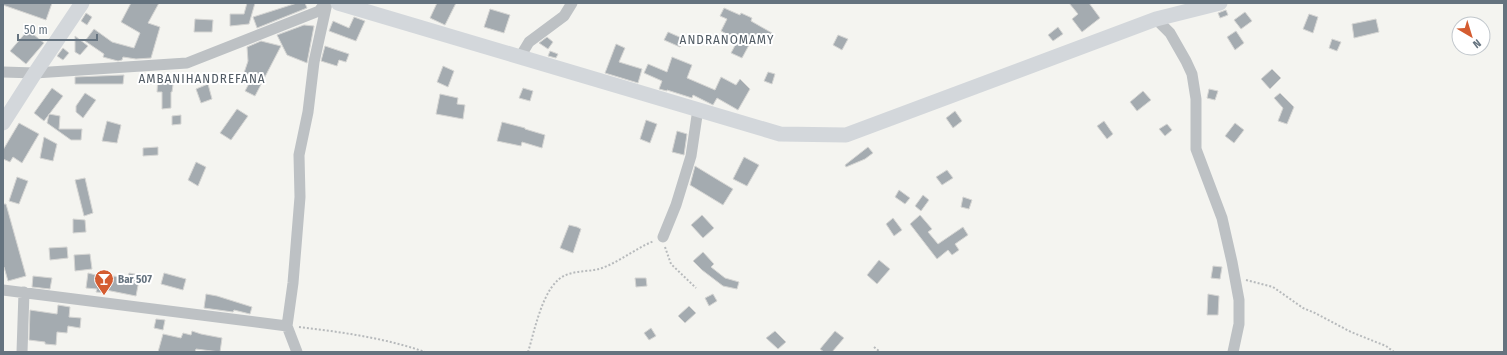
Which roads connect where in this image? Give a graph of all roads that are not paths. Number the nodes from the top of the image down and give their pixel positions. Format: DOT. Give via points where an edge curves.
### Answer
graph roads {
  1 [pos="82,3"];
  2 [pos="326,3"];
  3 [pos="338,3"];
  4 [pos="572,3"];
  5 [pos="1220,3"];
  6 [pos="1156,19"];
  7 [pos="520,57"];
  8 [pos="3,72"];
  9 [pos="35,73"];
  10 [pos="698,109"];
  11 [pos="3,123"];
  12 [pos="664,237"];
  13 [pos="3,290"];
  14 [pos="24,292"];
  15 [pos="287,326"];
  16 [pos="22,352"];
  17 [pos="297,352"];
  18 [pos="1233,352"];
  1 -- 9 [label="main road"];
  2 -- 9 [label="street" via="319,12 187,63"];
  2 -- 15 [label="street" via="299,155 300,197"];
  3 -- 7 [label="main road"];
  4 -- 7 [label="street" via="564,16 530,42"];
  5 -- 6 [label="main road"];
  6 -- 10 [label="main road" via="846,135 780,134"];
  6 -- 18 [label="street" via="1170,33 1192,74 1196,99 1196,149 1222,218 1239,300 1239,324"];
  7 -- 10 [label="main road"];
  8 -- 9 [label="street"];
  9 -- 11 [label="main road"];
  10 -- 12 [label="street" via="691,156"];
  13 -- 14 [label="street"];
  14 -- 15 [label="street"];
  14 -- 16 [label="street"];
  15 -- 17 [label="street"];
}
